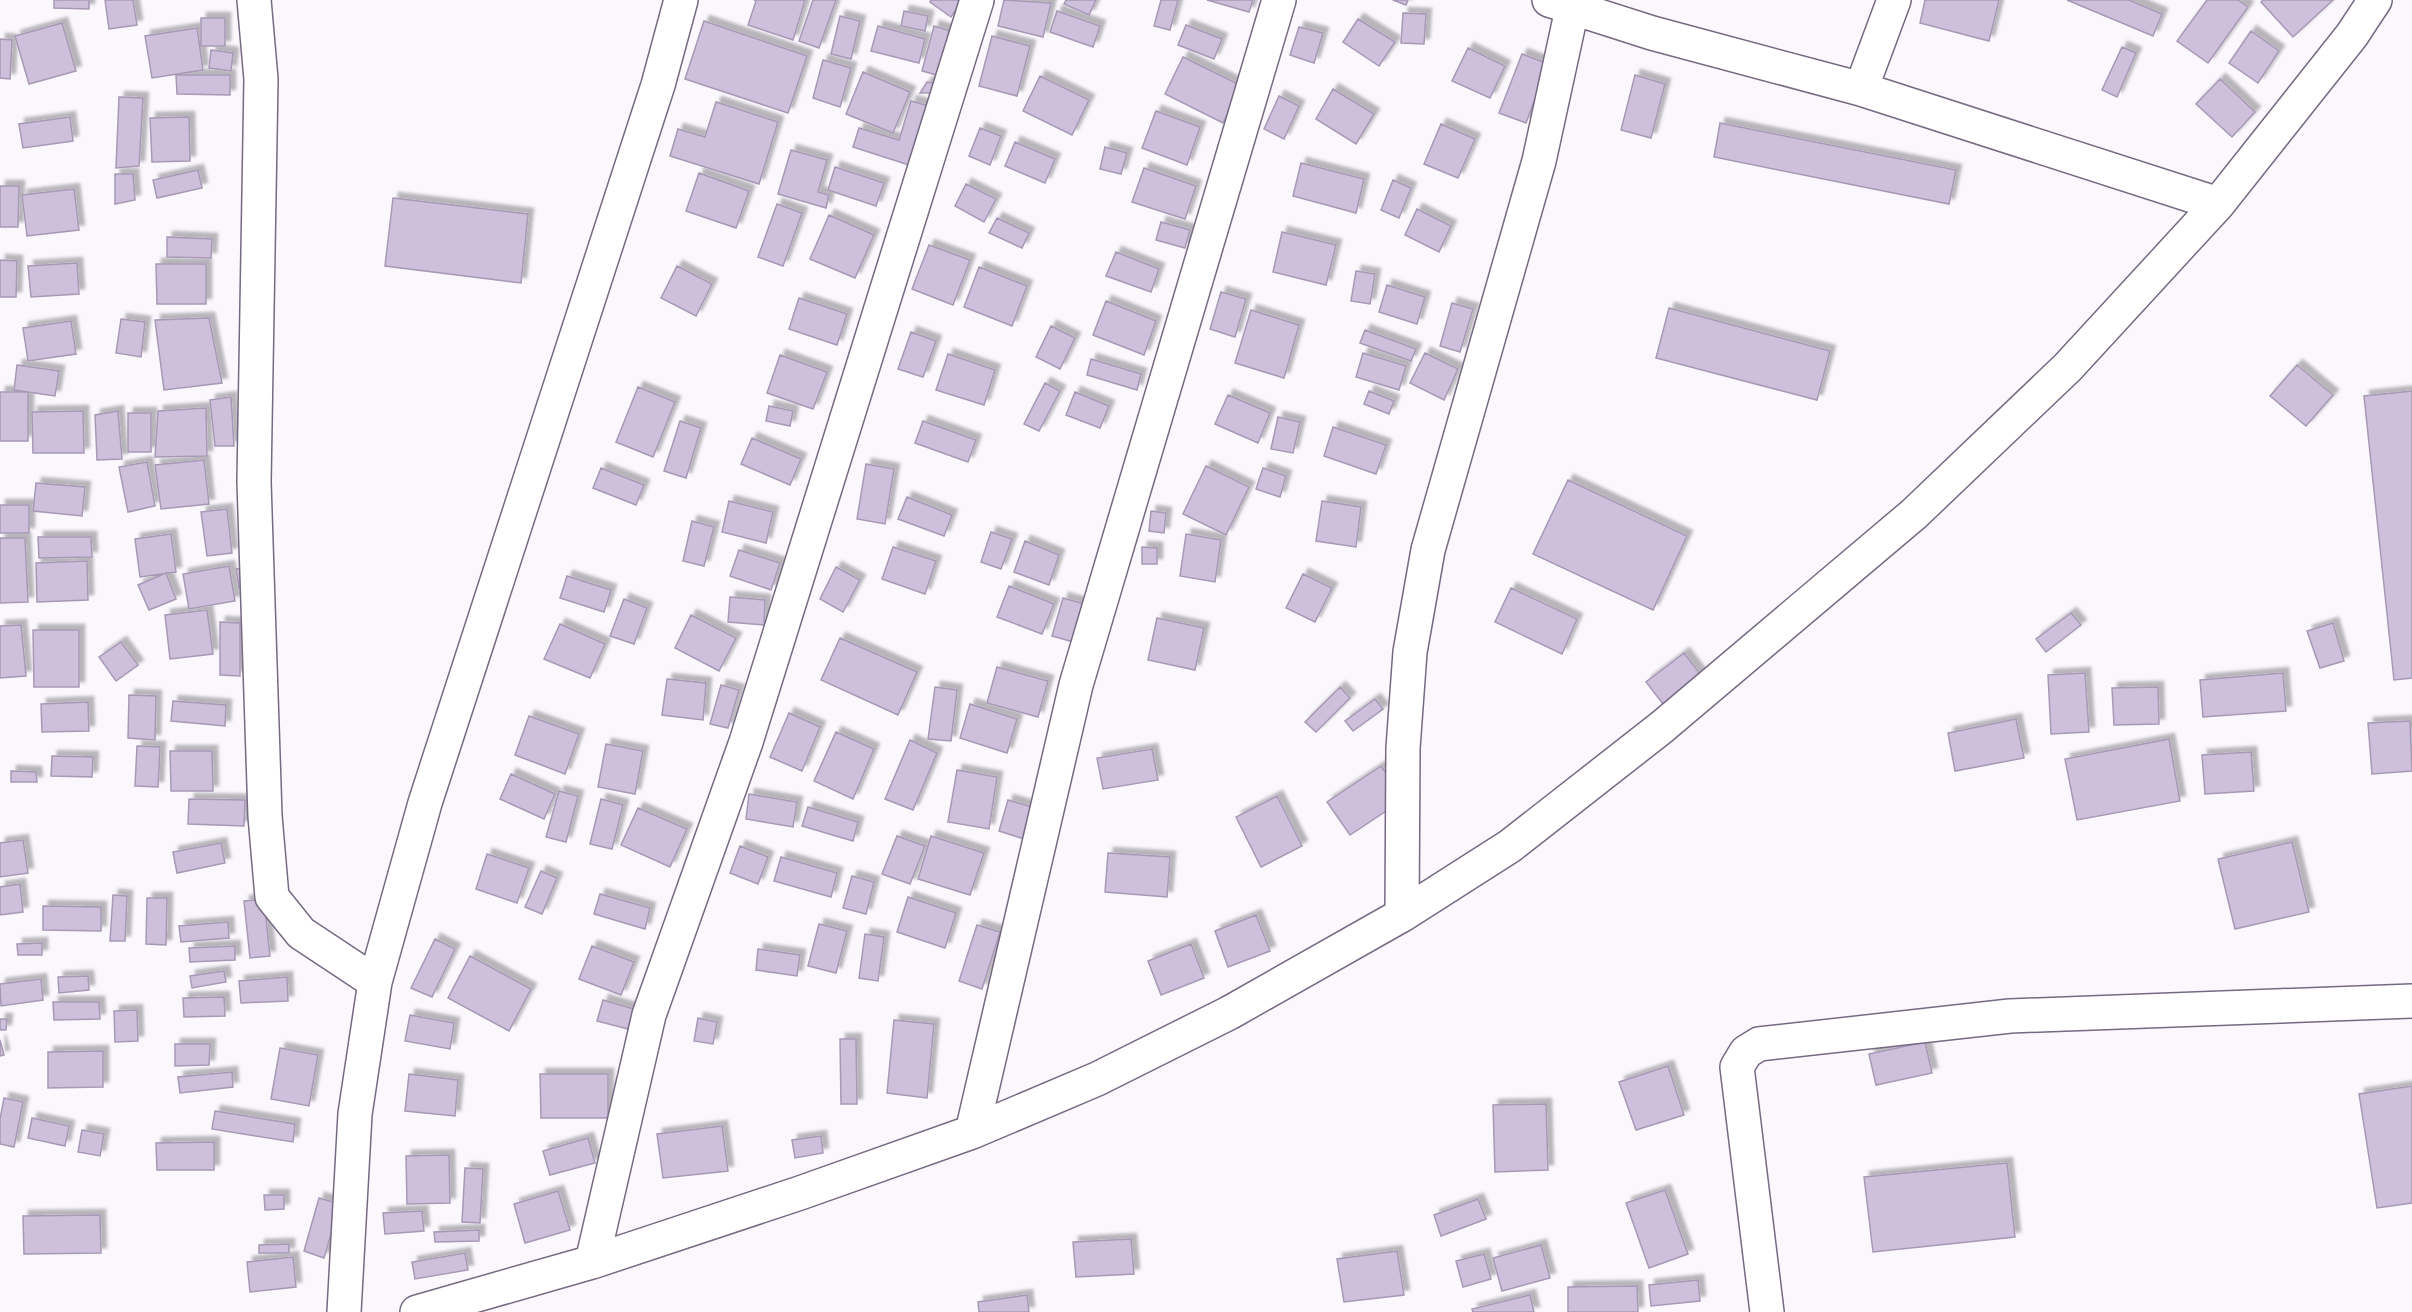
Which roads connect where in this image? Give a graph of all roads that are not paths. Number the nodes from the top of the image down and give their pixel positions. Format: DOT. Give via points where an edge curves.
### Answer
graph roads {
  1 [pos="254,0"];
  2 [pos="681,0"];
  3 [pos="977,0"];
  4 [pos="1279,0"];
  5 [pos="1894,0"];
  6 [pos="2375,0"];
  7 [pos="1565,2"];
  8 [pos="1861,89"];
  9 [pos="2218,204"];
  10 [pos="1402,915"];
  11 [pos="375,982"];
  12 [pos="2412,1001"];
  13 [pos="972,1132"];
  14 [pos="592,1262"];
  15 [pos="344,1312"];
  16 [pos="417,1312"];
  17 [pos="1767,1312"];
  1 -- 11 [label="street" via="261,79 254,482 265,816 272,897 301,933"];
  2 -- 11 [label="street" via="655,96 425,803"];
  3 -- 14 [label="street" via="746,742 649,1015"];
  4 -- 13 [label="street" via="1076,685"];
  5 -- 8 [label="street"];
  6 -- 9 [label="street"];
  7 -- 8 [label="street" via="1652,33"];
  7 -- 10 [label="street" via="1539,160 1428,550 1410,651 1403,748"];
  8 -- 9 [label="street"];
  9 -- 10 [label="street" via="2068,367 1914,514 1653,734 1510,846"];
  10 -- 13 [label="street" via="1158,1051"];
  11 -- 15 [label="street" via="355,1114"];
  12 -- 17 [label="street" via="2010,1016 1759,1044 1746,1052 1737,1067"];
  13 -- 14 [label="street"];
  14 -- 16 [label="street"];
}
